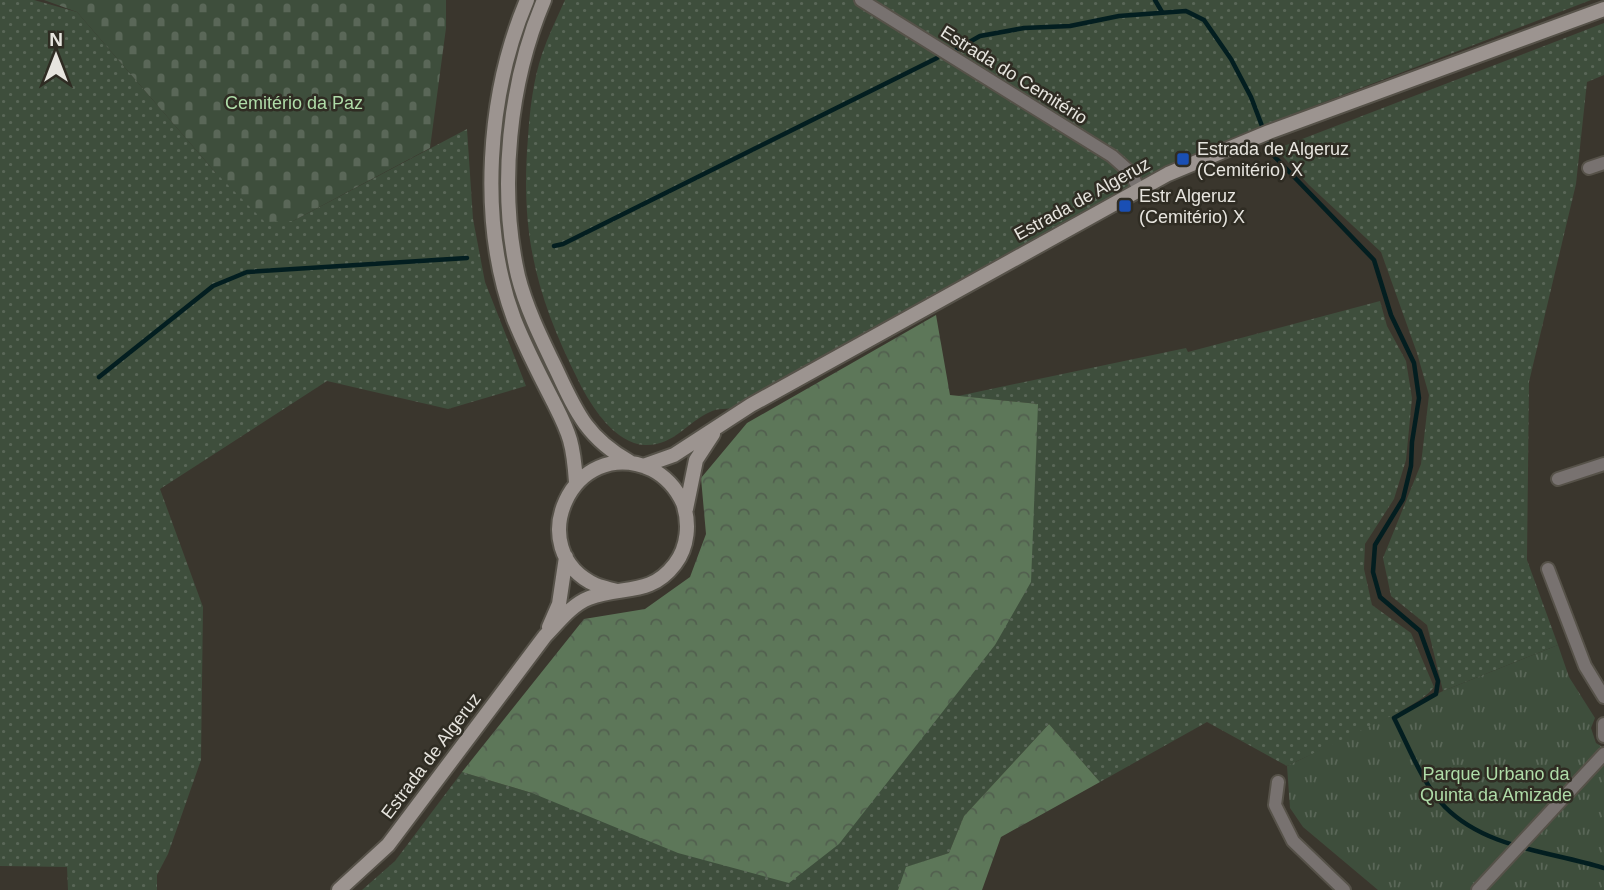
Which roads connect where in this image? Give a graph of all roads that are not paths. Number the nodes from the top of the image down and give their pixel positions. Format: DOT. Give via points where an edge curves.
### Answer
graph roads {
  1 [pos="527,0"];
  2 [pos="544,0"];
  3 [pos="861,0"];
  4 [pos="1604,9"];
  5 [pos="1604,163"];
  6 [pos="1589,168"];
  7 [pos="1139,189"];
  8 [pos="718,426"];
  9 [pos="637,464"];
  10 [pos="1604,464"];
  11 [pos="1558,479"];
  12 [pos="576,482"];
  13 [pos="685,510"];
  14 [pos="566,557"];
  15 [pos="1548,569"];
  16 [pos="617,591"];
  17 [pos="545,636"];
  18 [pos="1604,697"];
  19 [pos="1604,724"];
  20 [pos="1604,736"];
  21 [pos="1604,754"];
  22 [pos="1278,782"];
  23 [pos="339,890"];
  24 [pos="1344,890"];
  25 [pos="1478,890"];
  1 -- 12 [label="main road" via="512,41 496,119 493,215 502,281 526,347 570,438"];
  2 -- 9 [label="main road" via="521,67 510,137 510,206 518,276 576,411 596,439"];
  3 -- 7 [label="street, Estrada do Cemitério" via="1112,156 1130,172"];
  4 -- 7 [label="main road, Estrada de Algeruz" via="1264,134"];
  5 -- 6 [label="street"];
  7 -- 8 [label="main road, Estrada de Algeruz"];
  8 -- 9 [label="main road, Estrada de Algeruz" via="674,455"];
  8 -- 13 [label="main road, Estrada de Algeruz" via="696,460"];
  9 -- 12 [label="main road, Estrada de Algeruz" via="611,464"];
  9 -- 13 [label="main road" via="670,483"];
  10 -- 11 [label="street"];
  12 -- 14 [label="main road, Estrada de Algeruz" via="559,518 559,538"];
  13 -- 16 [label="main road, Estrada de Algeruz" via="685,545 672,568 652,584"];
  14 -- 16 [label="main road" via="579,574 597,586"];
  14 -- 17 [label="main road, Estrada de Algeruz" via="559,604"];
  15 -- 18 [label="street" via="1585,666"];
  16 -- 17 [label="main road, Estrada de Algeruz" via="579,603"];
  17 -- 23 [label="main road, Estrada de Algeruz" via="388,845"];
  19 -- 20 [label="street"];
  21 -- 25 [label="street"];
  22 -- 24 [label="street" via="1275,804 1293,841"];
}
